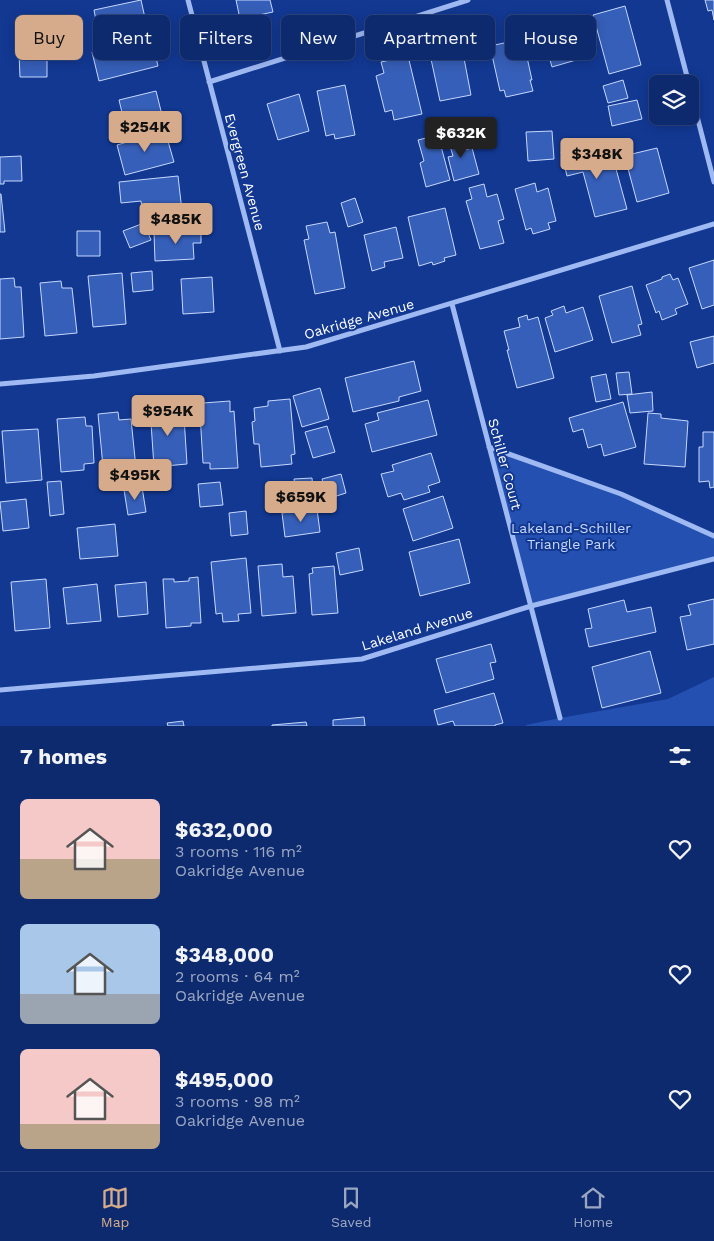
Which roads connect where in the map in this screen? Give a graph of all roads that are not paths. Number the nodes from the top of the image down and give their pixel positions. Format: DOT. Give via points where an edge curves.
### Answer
graph roads {
  1 [pos="188,0"];
  2 [pos="468,0"];
  3 [pos="667,0"];
  4 [pos="686,75"];
  5 [pos="210,82"];
  6 [pos="699,124"];
  7 [pos="714,182"];
  8 [pos="714,224"];
  9 [pos="452,304"];
  10 [pos="280,351"];
  11 [pos="0,384"];
  12 [pos="489,447"];
  13 [pos="714,536"];
  14 [pos="714,559"];
  15 [pos="531,606"];
  16 [pos="0,690"];
  17 [pos="560,718"];
  1 -- 5 [label="street, Evergreen Avenue"];
  2 -- 5 [label="street"];
  3 -- 4 [label="street"];
  5 -- 10 [label="street, Evergreen Avenue"];
  6 -- 7 [label="street"];
  8 -- 9 [label="street, Oakridge Avenue"];
  9 -- 10 [label="street, Oakridge Avenue" via="306,347"];
  9 -- 12 [label="street, Schiller Court"];
  10 -- 11 [label="street, Oakridge Avenue" via="94,376"];
  12 -- 13 [label="street" via="621,494"];
  12 -- 15 [label="street, Schiller Court"];
  14 -- 15 [label="street, Lakeland Avenue"];
  15 -- 16 [label="street, Lakeland Avenue" via="362,659"];
  15 -- 17 [label="street, Schiller Court"];
}
